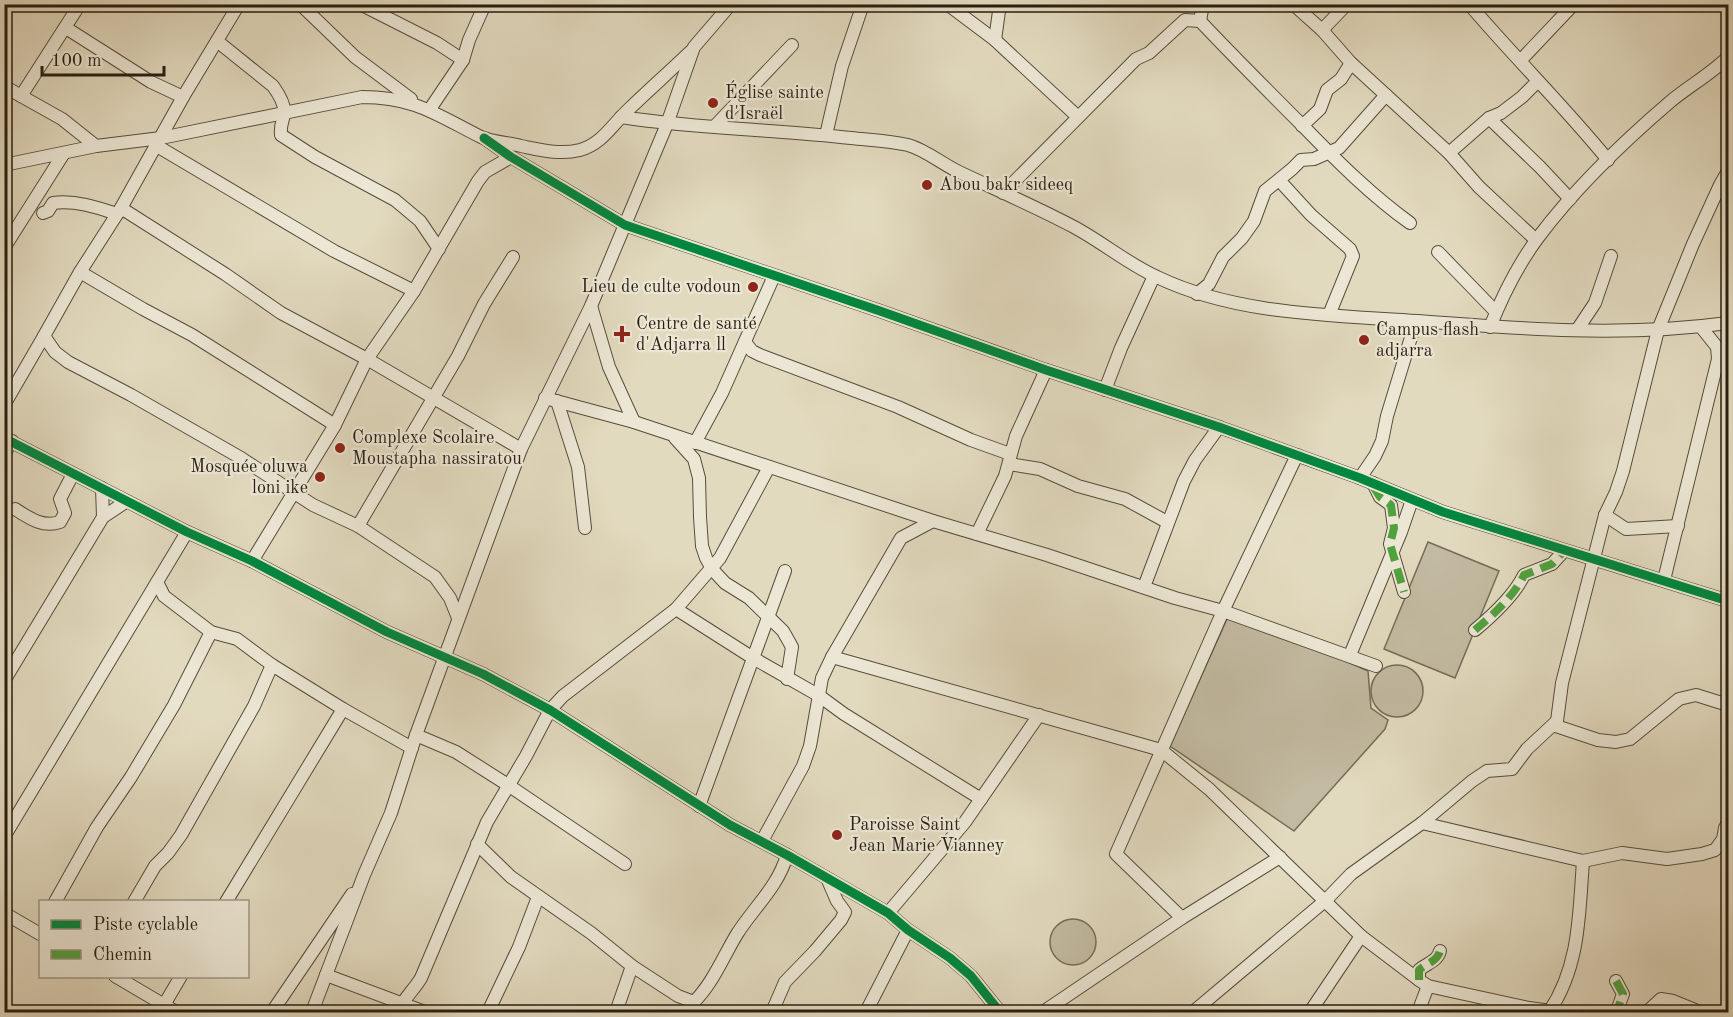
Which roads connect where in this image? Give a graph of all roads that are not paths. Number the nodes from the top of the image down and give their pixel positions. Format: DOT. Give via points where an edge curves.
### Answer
graph roads {
  1 [pos="80,4"];
  2 [pos="239,4"];
  3 [pos="360,4"];
  4 [pos="485,4"];
  5 [pos="730,4"];
  6 [pos="863,4"];
  7 [pos="947,4"];
  8 [pos="1000,4"];
  9 [pos="1203,4"];
  10 [pos="1293,4"];
  11 [pos="1347,4"];
  12 [pos="1469,4"];
  13 [pos="1574,4"];
  14 [pos="303,5"];
  15 [pos="1200,21"];
  16 [pos="66,28"];
  17 [pos="1322,30"];
  18 [pos="995,40"];
  19 [pos="218,41"];
  20 [pos="792,45"];
  21 [pos="694,47"];
  22 [pos="1728,57"];
  23 [pos="463,60"];
  24 [pos="1521,60"];
  25 [pos="1351,63"];
  26 [pos="1538,81"];
  27 [pos="4,86"];
  28 [pos="1386,95"];
  29 [pos="21,96"];
  30 [pos="183,97"];
  31 [pos="418,104"];
  32 [pos="430,110"];
  33 [pos="285,113"];
  34 [pos="621,117"];
  35 [pos="1078,117"];
  36 [pos="1489,118"];
  37 [pos="667,124"];
  38 [pos="715,126"];
  39 [pos="1302,126"];
  40 [pos="826,135"];
  41 [pos="484,138"];
  42 [pos="159,142"];
  43 [pos="96,146"];
  44 [pos="63,153"];
  45 [pos="1328,153"];
  46 [pos="1449,153"];
  47 [pos="511,157"];
  48 [pos="1608,160"];
  49 [pos="4,165"];
  50 [pos="1728,171"];
  51 [pos="1279,180"];
  52 [pos="1003,193"];
  53 [pos="1570,199"];
  54 [pos="119,211"];
  55 [pos="43,213"];
  56 [pos="1410,223"];
  57 [pos="625,225"];
  58 [pos="1536,240"];
  59 [pos="4,248"];
  60 [pos="439,249"];
  61 [pos="1438,252"];
  62 [pos="1611,256"];
  63 [pos="513,257"];
  64 [pos="80,272"];
  65 [pos="774,276"];
  66 [pos="1154,276"];
  67 [pos="414,291"];
  68 [pos="1197,294"];
  69 [pos="591,306"];
  70 [pos="1496,312"];
  71 [pos="1329,315"];
  72 [pos="1416,321"];
  73 [pos="1728,323"];
  74 [pos="1490,327"];
  75 [pos="1701,327"];
  76 [pos="1577,330"];
  77 [pos="1658,330"];
  78 [pos="44,336"];
  79 [pos="745,342"];
  80 [pos="368,359"];
  81 [pos="1046,370"];
  82 [pos="1105,390"];
  83 [pos="433,399"];
  84 [pos="551,399"];
  85 [pos="4,405"];
  86 [pos="634,422"];
  87 [pos="334,424"];
  88 [pos="1219,427"];
  89 [pos="673,436"];
  90 [pos="8,439"];
  91 [pos="695,443"];
  92 [pos="521,449"];
  93 [pos="4,454"];
  94 [pos="1298,455"];
  95 [pos="1010,459"];
  96 [pos="769,467"];
  97 [pos="73,474"];
  98 [pos="1360,478"];
  99 [pos="1373,483"];
  100 [pos="102,488"];
  101 [pos="293,492"];
  102 [pos="127,501"];
  103 [pos="1412,501"];
  104 [pos="15,509"];
  105 [pos="1605,515"];
  106 [pos="103,517"];
  107 [pos="933,521"];
  108 [pos="1167,522"];
  109 [pos="358,526"];
  110 [pos="1678,526"];
  111 [pos="585,528"];
  112 [pos="187,532"];
  113 [pos="977,534"];
  114 [pos="1564,551"];
  115 [pos="1391,552"];
  116 [pos="1596,558"];
  117 [pos="252,561"];
  118 [pos="712,569"];
  119 [pos="785,571"];
  120 [pos="1664,580"];
  121 [pos="157,582"];
  122 [pos="1144,587"];
  123 [pos="1404,592"];
  124 [pos="1728,601"];
  125 [pos="676,609"];
  126 [pos="1223,611"];
  127 [pos="767,617"];
  128 [pos="458,618"];
  129 [pos="1475,630"];
  130 [pos="212,632"];
  131 [pos="1350,655"];
  132 [pos="444,656"];
  133 [pos="832,657"];
  134 [pos="753,658"];
  135 [pos="273,665"];
  136 [pos="1376,666"];
  137 [pos="787,679"];
  138 [pos="4,681"];
  139 [pos="818,695"];
  140 [pos="1728,705"];
  141 [pos="344,710"];
  142 [pos="550,710"];
  143 [pos="1039,715"];
  144 [pos="1557,722"];
  145 [pos="416,735"];
  146 [pos="412,748"];
  147 [pos="1161,750"];
  148 [pos="508,785"];
  149 [pos="981,799"];
  150 [pos="699,806"];
  151 [pos="1728,822"];
  152 [pos="1422,823"];
  153 [pos="4,837"];
  154 [pos="762,841"];
  155 [pos="477,844"];
  156 [pos="787,855"];
  157 [pos="1280,857"];
  158 [pos="1583,861"];
  159 [pos="625,864"];
  160 [pos="364,875"];
  161 [pos="827,878"];
  162 [pos="538,897"];
  163 [pos="57,900"];
  164 [pos="135,900"];
  165 [pos="227,900"];
  166 [pos="1326,900"];
  167 [pos="4,913"];
  168 [pos="888,913"];
  169 [pos="1182,918"];
  170 [pos="39,930"];
  171 [pos="908,930"];
  172 [pos="1361,936"];
  173 [pos="1440,951"];
  174 [pos="632,966"];
  175 [pos="326,975"];
  176 [pos="118,978"];
  177 [pos="180,978"];
  178 [pos="1616,981"];
  179 [pos="1423,983"];
  180 [pos="164,1005"];
  181 [pos="692,1007"];
  182 [pos="400,1008"];
  183 [pos="1728,1008"];
  184 [pos="4,1009"];
  185 [pos="11,1012"];
  186 [pos="176,1012"];
  187 [pos="272,1012"];
  188 [pos="312,1012"];
  189 [pos="425,1012"];
  190 [pos="488,1012"];
  191 [pos="616,1012"];
  192 [pos="772,1012"];
  193 [pos="866,1012"];
  194 [pos="1000,1012"];
  195 [pos="1043,1012"];
  196 [pos="1193,1012"];
  197 [pos="1310,1012"];
  198 [pos="1418,1012"];
  199 [pos="1550,1012"];
  200 [pos="1558,1012"];
  201 [pos="1623,1012"];
  202 [pos="1647,1012"];
  203 [pos="1700,1012"];
  204 [pos="1726,1012"];
  1 -- 16 [label="street"];
  2 -- 19 [label="street"];
  3 -- 23 [label="street"];
  4 -- 23 [label="street"];
  5 -- 21 [label="street"];
  6 -- 40 [label="street" via="842,66"];
  7 -- 18 [label="street"];
  8 -- 18 [label="street"];
  9 -- 15 [label="street"];
  10 -- 17 [label="street"];
  11 -- 17 [label="street"];
  12 -- 24 [label="street"];
  13 -- 24 [label="street"];
  14 -- 31 [label="street" via="355,57"];
  15 -- 35 [label="street" via="1185,20 1149,53 1136,59"];
  15 -- 39 [label="street"];
  16 -- 29 [label="street"];
  16 -- 30 [label="street" via="151,82"];
  17 -- 25 [label="street"];
  18 -- 35 [label="street"];
  19 -- 30 [label="street"];
  19 -- 33 [label="street" via="273,86"];
  20 -- 38 [label="street"];
  21 -- 34 [label="street"];
  21 -- 37 [label="street"];
  22 -- 48 [label="street" via="1692,83"];
  23 -- 32 [label="street"];
  24 -- 26 [label="street"];
  25 -- 28 [label="street"];
  25 -- 39 [label="street" via="1341,79 1327,90 1320,109"];
  26 -- 36 [label="street" via="1522,98"];
  26 -- 48 [label="street"];
  27 -- 29 [label="street"];
  28 -- 45 [label="street" via="1338,148"];
  28 -- 46 [label="street"];
  29 -- 43 [label="street" via="62,119"];
  30 -- 42 [label="street"];
  31 -- 32 [label="street"];
  31 -- 33 [label="street" via="362,97"];
  32 -- 41 [label="street"];
  33 -- 42 [label="street"];
  33 -- 60 [label="street" via="280,135 395,200 420,221"];
  34 -- 37 [label="street"];
  34 -- 41 [label="street" via="607,134 578,150 548,151"];
  35 -- 52 [label="street"];
  36 -- 46 [label="street"];
  36 -- 53 [label="street"];
  37 -- 38 [label="street"];
  37 -- 57 [label="street"];
  38 -- 40 [label="street"];
  39 -- 45 [label="street"];
  40 -- 52 [label="street" via="909,145"];
  41 -- 47 [label="street"];
  42 -- 43 [label="street"];
  42 -- 54 [label="street"];
  42 -- 67 [label="street" via="334,251"];
  43 -- 44 [label="street"];
  44 -- 49 [label="street"];
  44 -- 59 [label="street"];
  45 -- 51 [label="street" via="1301,159"];
  45 -- 56 [label="street"];
  46 -- 58 [label="street"];
  47 -- 57 [label="street"];
  47 -- 60 [label="street" via="481,176"];
  48 -- 53 [label="street"];
  50 -- 77 [label="street"];
  51 -- 68 [label="street" via="1264,191 1254,221 1223,257 1209,284"];
  51 -- 71 [label="street" via="1353,256"];
  52 -- 66 [label="street" via="1075,227"];
  53 -- 58 [label="street"];
  54 -- 55 [label="street" via="63,202 53,203"];
  54 -- 64 [label="street"];
  54 -- 80 [label="street" via="225,274 281,313"];
  57 -- 65 [label="street"];
  57 -- 69 [label="street"];
  58 -- 70 [label="street"];
  60 -- 67 [label="street"];
  61 -- 70 [label="street"];
  62 -- 76 [label="street" via="1595,303"];
  63 -- 83 [label="street"];
  64 -- 78 [label="street"];
  64 -- 87 [label="street" via="192,335"];
  65 -- 79 [label="street"];
  65 -- 81 [label="street"];
  66 -- 68 [label="street"];
  66 -- 82 [label="street"];
  67 -- 80 [label="street"];
  68 -- 71 [label="street"];
  69 -- 84 [label="street"];
  69 -- 86 [label="street" via="609,367"];
  70 -- 74 [label="street"];
  71 -- 72 [label="street"];
  72 -- 74 [label="street"];
  72 -- 98 [label="street" via="1382,441"];
  73 -- 75 [label="street"];
  74 -- 76 [label="street"];
  75 -- 77 [label="street"];
  75 -- 110 [label="street" via="1717,347 1718,360"];
  76 -- 77 [label="street"];
  77 -- 105 [label="street" via="1617,492"];
  78 -- 85 [label="street"];
  78 -- 101 [label="street" via="68,362 241,458"];
  79 -- 91 [label="street"];
  79 -- 95 [label="street" via="760,355 898,407"];
  80 -- 83 [label="street"];
  80 -- 87 [label="street"];
  81 -- 82 [label="street"];
  81 -- 95 [label="street" via="1016,436"];
  82 -- 88 [label="street"];
  83 -- 92 [label="street"];
  83 -- 109 [label="street"];
  84 -- 86 [label="street"];
  84 -- 92 [label="street"];
  84 -- 111 [label="street" via="578,467"];
  86 -- 89 [label="street"];
  87 -- 101 [label="street"];
  88 -- 94 [label="street"];
  88 -- 108 [label="street" via="1195,460"];
  89 -- 91 [label="street"];
  89 -- 118 [label="street" via="694,459 699,478 702,546"];
  90 -- 93 [label="street"];
  90 -- 97 [label="street"];
  91 -- 96 [label="street"];
  92 -- 128 [label="street"];
  94 -- 98 [label="street"];
  94 -- 126 [label="street"];
  95 -- 108 [label="street" via="1078,486 1125,499"];
  95 -- 113 [label="street" via="999,492"];
  96 -- 107 [label="street"];
  96 -- 118 [label="street"];
  97 -- 100 [label="street"];
  97 -- 104 [label="street" via="60,499 65,513 60,522 35,521"];
  98 -- 99 [label="street"];
  99 -- 103 [label="street"];
  99 -- 115 [label="street" via="1391,505"];
  100 -- 102 [label="street"];
  100 -- 106 [label="street"];
  101 -- 109 [label="street"];
  101 -- 117 [label="street"];
  102 -- 106 [label="street"];
  102 -- 112 [label="street"];
  103 -- 114 [label="street"];
  103 -- 115 [label="street"];
  105 -- 110 [label="street" via="1626,529"];
  105 -- 116 [label="street"];
  106 -- 138 [label="street"];
  107 -- 113 [label="street"];
  107 -- 133 [label="street" via="901,538"];
  108 -- 122 [label="street"];
  109 -- 128 [label="street" via="435,577"];
  110 -- 120 [label="street"];
  112 -- 117 [label="street"];
  112 -- 121 [label="street"];
  113 -- 122 [label="street"];
  114 -- 116 [label="street"];
  114 -- 129 [label="street" via="1552,564 1524,575 1519,586"];
  115 -- 123 [label="street"];
  115 -- 131 [label="street"];
  116 -- 120 [label="street"];
  116 -- 144 [label="street" via="1562,683"];
  117 -- 132 [label="street" via="387,633"];
  118 -- 125 [label="street"];
  118 -- 127 [label="street"];
  119 -- 127 [label="street"];
  120 -- 124 [label="street"];
  121 -- 130 [label="street" via="164,596"];
  121 -- 153 [label="street"];
  122 -- 126 [label="street"];
  125 -- 134 [label="street"];
  125 -- 142 [label="street"];
  126 -- 131 [label="street"];
  126 -- 147 [label="street"];
  127 -- 134 [label="street"];
  127 -- 137 [label="street" via="783,631 792,647"];
  128 -- 132 [label="street"];
  130 -- 135 [label="street" via="237,639"];
  130 -- 163 [label="street" via="174,705 97,827"];
  131 -- 136 [label="street"];
  132 -- 142 [label="street"];
  132 -- 145 [label="street"];
  133 -- 139 [label="street"];
  133 -- 143 [label="street"];
  134 -- 137 [label="street"];
  134 -- 150 [label="street"];
  135 -- 141 [label="street"];
  135 -- 164 [label="street" via="181,835 155,866"];
  137 -- 139 [label="street"];
  139 -- 149 [label="street"];
  139 -- 154 [label="street" via="803,766"];
  140 -- 144 [label="street" via="1696,695 1679,699 1630,740 1616,742 1556,726"];
  141 -- 146 [label="street"];
  141 -- 165 [label="street"];
  142 -- 148 [label="street"];
  142 -- 150 [label="street"];
  143 -- 147 [label="street"];
  143 -- 149 [label="street"];
  144 -- 152 [label="street" via="1527,749 1512,770 1487,771"];
  145 -- 146 [label="street"];
  145 -- 148 [label="street" via="456,752"];
  146 -- 160 [label="street" via="391,813"];
  147 -- 157 [label="street" via="1209,789"];
  147 -- 169 [label="street" via="1116,854"];
  148 -- 155 [label="street"];
  148 -- 159 [label="street"];
  149 -- 168 [label="street"];
  150 -- 154 [label="street"];
  151 -- 158 [label="street" via="1723,839 1714,850 1702,854 1653,859 1622,853"];
  152 -- 158 [label="street"];
  152 -- 166 [label="street" via="1350,874"];
  154 -- 156 [label="street"];
  155 -- 162 [label="street"];
  155 -- 182 [label="street" via="421,978"];
  156 -- 161 [label="street"];
  156 -- 181 [label="street" via="780,876 737,934"];
  157 -- 166 [label="street"];
  157 -- 169 [label="street"];
  158 -- 199 [label="street" via="1577,945 1566,981"];
  160 -- 175 [label="street"];
  160 -- 187 [label="street"];
  161 -- 168 [label="street"];
  161 -- 192 [label="street" via="845,912 785,982"];
  162 -- 174 [label="street"];
  162 -- 190 [label="street"];
  166 -- 172 [label="street"];
  166 -- 196 [label="street"];
  167 -- 170 [label="street"];
  168 -- 171 [label="street"];
  169 -- 195 [label="street"];
  171 -- 193 [label="street"];
  171 -- 194 [label="street" via="971,976"];
  172 -- 179 [label="street"];
  172 -- 197 [label="street"];
  173 -- 179 [label="street" via="1438,957 1419,970"];
  174 -- 181 [label="street"];
  174 -- 191 [label="street"];
  175 -- 182 [label="street"];
  175 -- 188 [label="street"];
  176 -- 180 [label="street"];
  177 -- 180 [label="street"];
  178 -- 201 [label="street" via="1623,994 1618,1008"];
  179 -- 198 [label="street"];
  179 -- 199 [label="street"];
  180 -- 186 [label="street"];
  182 -- 189 [label="street"];
  183 -- 204 [label="street"];
  184 -- 185 [label="street"];
  199 -- 200 [label="street"];
  202 -- 203 [label="street" via="1661,999"];
}
